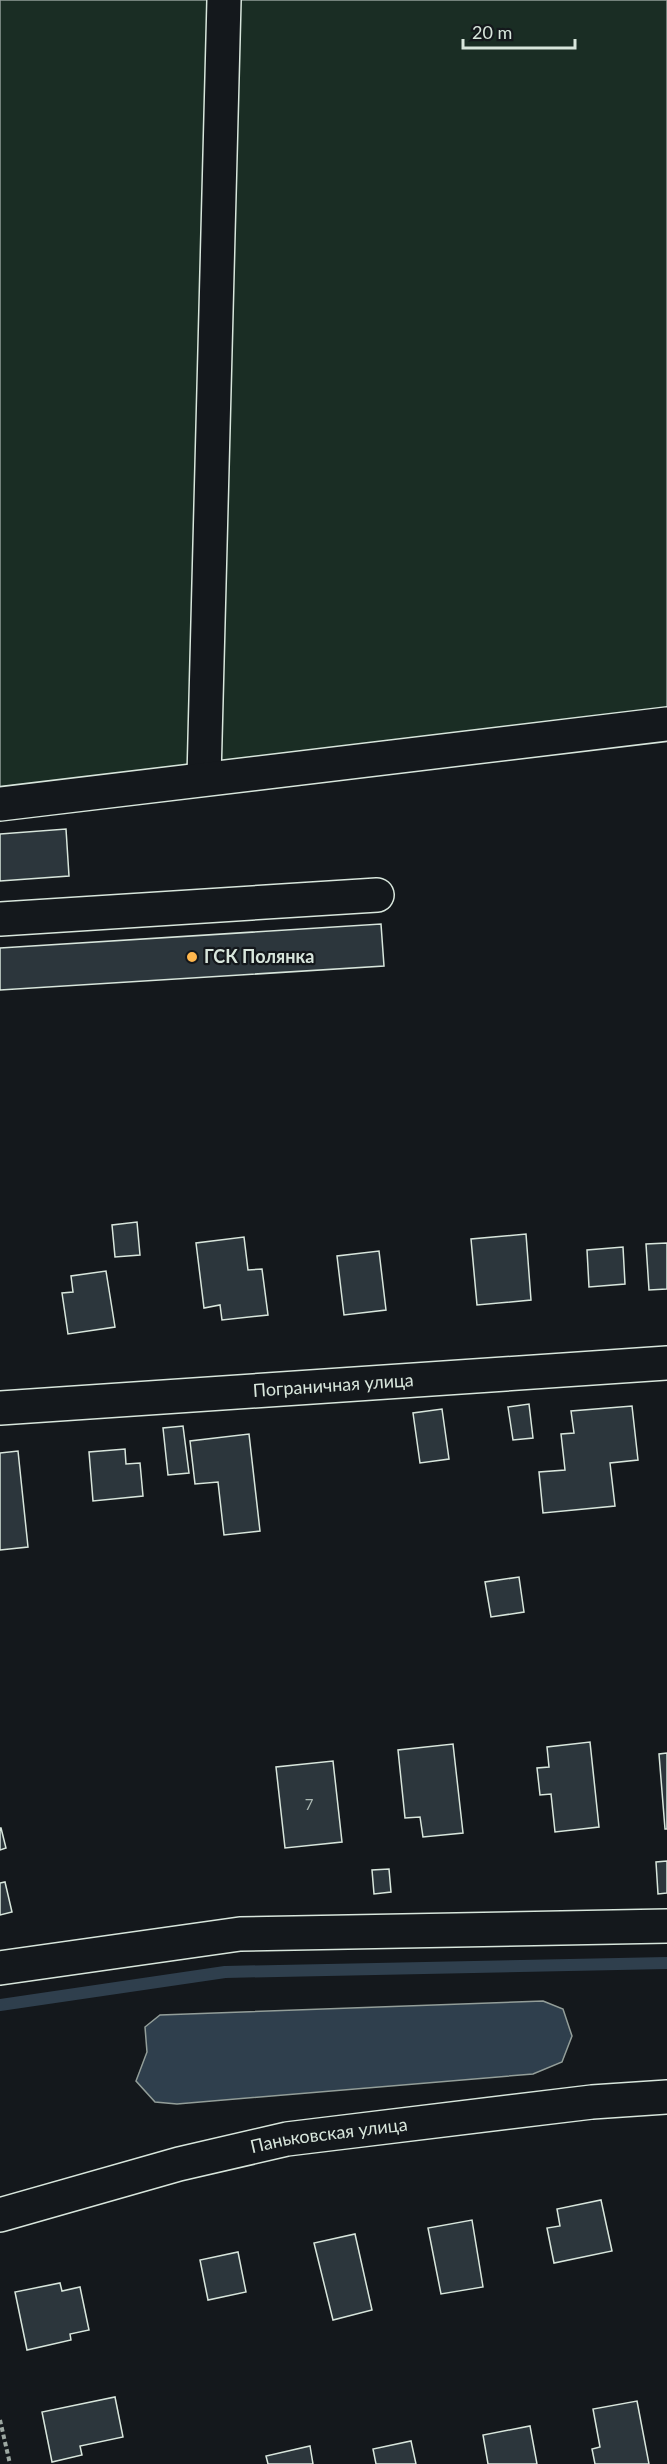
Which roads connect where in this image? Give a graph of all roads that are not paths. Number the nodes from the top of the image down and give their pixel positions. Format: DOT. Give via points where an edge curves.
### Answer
graph roads {
  1 [pos="224,0"];
  2 [pos="667,724"];
  3 [pos="204,778"];
  4 [pos="0,804"];
  5 [pos="377,895"];
  6 [pos="0,919"];
  7 [pos="667,1363"];
  8 [pos="0,1408"];
  9 [pos="667,1926"];
  10 [pos="0,1968"];
  11 [pos="667,2097"];
  12 [pos="0,2215"];
  1 -- 3 [label="street"];
  2 -- 3 [label="street"];
  3 -- 4 [label="street"];
  5 -- 6 [label="street"];
  7 -- 8 [label="street, Пограничная улица"];
  9 -- 10 [label="street" via="240,1934"];
  11 -- 12 [label="street, Паньковская улица" via="592,2102 286,2139 179,2164"];
}
